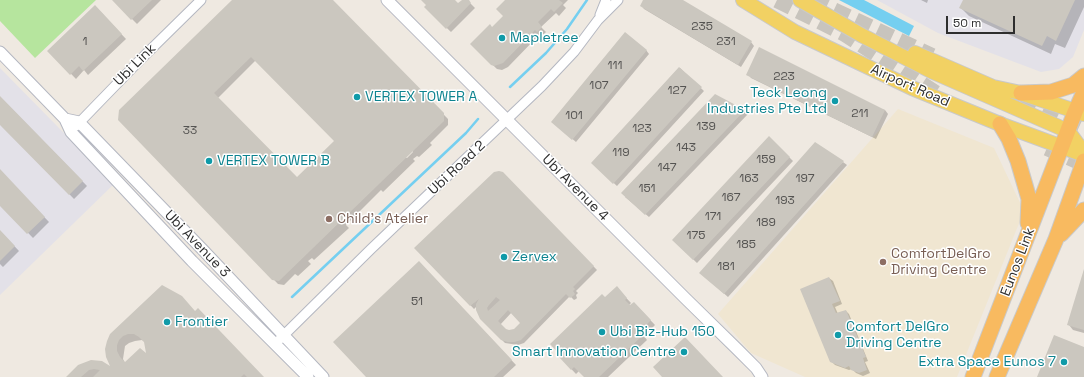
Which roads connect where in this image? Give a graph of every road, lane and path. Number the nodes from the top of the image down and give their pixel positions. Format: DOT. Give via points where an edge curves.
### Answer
graph roads {
  1 [pos="201,0"];
  2 [pos="387,0"];
  3 [pos="606,0"];
  4 [pos="618,0"];
  5 [pos="743,0"];
  6 [pos="800,0"];
  7 [pos="598,20"];
  8 [pos="863,36"];
  9 [pos="0,52"];
  10 [pos="1084,76"];
  11 [pos="1084,92"];
  12 [pos="1021,93"];
  13 [pos="1080,113"];
  14 [pos="65,119"];
  15 [pos="507,121"];
  16 [pos="79,122"];
  17 [pos="1000,124"];
  18 [pos="1068,131"];
  19 [pos="71,132"];
  20 [pos="1062,147"];
  21 [pos="1084,154"];
  22 [pos="1084,161"];
  23 [pos="1084,210"];
  24 [pos="1056,239"];
  25 [pos="1025,242"];
  26 [pos="284,335"];
  27 [pos="276,343"];
  28 [pos="308,377"];
  29 [pos="323,377"];
  30 [pos="762,377"];
  31 [pos="973,377"];
  32 [pos="997,377"];
  1 -- 16 [label="street, Ubi Link"];
  2 -- 15 [label="street, Ubi Avenue 4"];
  3 -- 7 [label="street, Ubi Road 2"];
  4 -- 7 [label="street, Ubi Road 2"];
  5 -- 17 [label="main road, Airport Road" via="795,32 912,88"];
  6 -- 8 [label="main road, Airport Road"];
  7 -- 15 [label="street, Ubi Road 2" via="574,52"];
  8 -- 12 [label="main road, Airport Road" via="924,57 993,87"];
  8 -- 18 [label="main road, Airport Road" via="931,71"];
  9 -- 14 [label="street, Ubi Avenue 3"];
  10 -- 12 [label="highway" via="1073,85 1051,92"];
  11 -- 13 [label="highway, Eunos Link"];
  12 -- 13 [label="main road, Airport Road"];
  13 -- 18 [label="highway, Eunos Link"];
  14 -- 16 [label="street"];
  14 -- 19 [label="street, Ubi Avenue 3"];
  15 -- 26 [label="street, Ubi Road 2"];
  15 -- 30 [label="street, Ubi Avenue 4" via="756,368"];
  16 -- 19 [label="street, Ubi Link"];
  16 -- 26 [label="street, Ubi Avenue 3"];
  17 -- 20 [label="main road, Airport Road"];
  17 -- 25 [label="highway" via="1018,161 1029,199"];
  18 -- 20 [label="highway, Eunos Link"];
  18 -- 21 [label="main road, Airport Road"];
  19 -- 27 [label="street, Ubi Avenue 3" via="230,301"];
  20 -- 21 [label="main road, Airport Road"];
  20 -- 25 [label="highway, Eunos Link"];
  22 -- 24 [label="highway, Eunos Link"];
  23 -- 24 [label="highway"];
  24 -- 32 [label="highway, Eunos Link"];
  25 -- 31 [label="highway, Eunos Link"];
  26 -- 27 [label="street, Ubi Road 2"];
  26 -- 29 [label="street, Ubi Avenue 3"];
  27 -- 28 [label="street, Ubi Avenue 3"];
}
